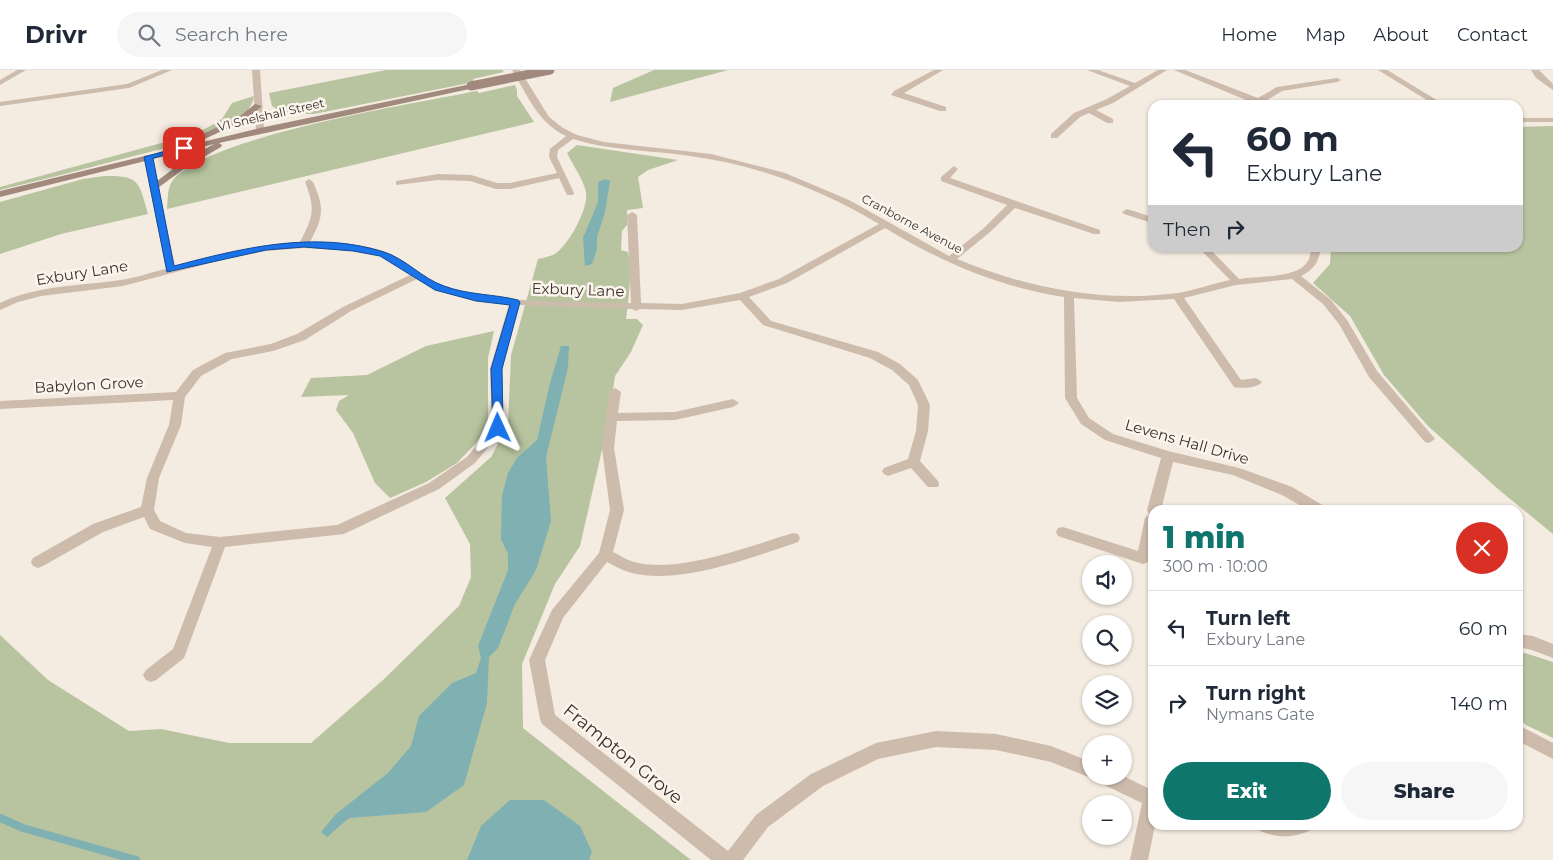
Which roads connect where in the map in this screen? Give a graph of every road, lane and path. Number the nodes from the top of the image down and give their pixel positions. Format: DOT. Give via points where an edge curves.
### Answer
graph roads {
  1 [pos="22,70"];
  2 [pos="168,70"];
  3 [pos="256,70"];
  4 [pos="516,70"];
  5 [pos="550,70"];
  6 [pos="939,70"];
  7 [pos="1091,70"];
  8 [pos="1163,70"];
  9 [pos="1178,70"];
  10 [pos="1382,70"];
  11 [pos="1536,70"];
  12 [pos="1337,80"];
  13 [pos="0,83"];
  14 [pos="1134,85"];
  15 [pos="1553,88"];
  16 [pos="1253,100"];
  17 [pos="1265,100"];
  18 [pos="1433,100"];
  19 [pos="0,104"];
  20 [pos="258,106"];
  21 [pos="943,109"];
  22 [pos="1088,109"];
  23 [pos="1523,120"];
  24 [pos="1553,120"];
  25 [pos="1110,121"];
  26 [pos="260,130"];
  27 [pos="241,134"];
  28 [pos="572,136"];
  29 [pos="1054,136"];
  30 [pos="165,153"];
  31 [pos="148,157"];
  32 [pos="954,169"];
  33 [pos="562,175"];
  34 [pos="309,182"];
  35 [pos="399,183"];
  36 [pos="156,187"];
  37 [pos="570,193"];
  38 [pos="0,194"];
  39 [pos="1013,204"];
  40 [pos="1127,212"];
  41 [pos="632,215"];
  42 [pos="1148,219"];
  43 [pos="886,224"];
  44 [pos="1097,232"];
  45 [pos="304,244"];
  46 [pos="1208,252"];
  47 [pos="1316,252"];
  48 [pos="950,260"];
  49 [pos="171,270"];
  50 [pos="418,275"];
  51 [pos="1295,276"];
  52 [pos="1236,282"];
  53 [pos="1069,294"];
  54 [pos="742,296"];
  55 [pos="1177,296"];
  56 [pos="515,302"];
  57 [pos="0,307"];
  58 [pos="636,308"];
  59 [pos="1256,382"];
  60 [pos="615,392"];
  61 [pos="179,396"];
  62 [pos="733,403"];
  63 [pos="0,405"];
  64 [pos="613,417"];
  65 [pos="1429,439"];
  66 [pos="1168,456"];
  67 [pos="913,462"];
  68 [pos="888,471"];
  69 [pos="933,484"];
  70 [pos="1155,505"];
  71 [pos="1311,505"];
  72 [pos="146,510"];
  73 [pos="1063,532"];
  74 [pos="793,538"];
  75 [pos="220,542"];
  76 [pos="605,555"];
  77 [pos="1148,560"];
  78 [pos="38,562"];
  79 [pos="1523,641"];
  80 [pos="1553,651"];
  81 [pos="150,675"];
  82 [pos="1523,737"];
  83 [pos="1553,751"];
  84 [pos="1082,766"];
  85 [pos="1124,785"];
  86 [pos="1148,796"];
  87 [pos="1148,817"];
  88 [pos="725,860"];
  89 [pos="732,860"];
  90 [pos="1139,860"];
  1 -- 13 [label="street"];
  2 -- 19 [label="street" via="128,86"];
  3 -- 20 [label="street"];
  4 -- 28 [label="street, Cranborne Avenue" via="547,121"];
  5 -- 26 [label="street, V1 Snelshall Street, bridge"];
  6 -- 21 [label="street" via="896,94"];
  7 -- 14 [label="street"];
  8 -- 14 [label="street"];
  9 -- 16 [label="street"];
  10 -- 18 [label="street"];
  11 -- 15 [label="street"];
  12 -- 17 [label="street" via="1280,90"];
  14 -- 22 [label="street" via="1110,101"];
  20 -- 26 [label="street"];
  20 -- 30 [label="street" via="243,118"];
  22 -- 25 [label="street"];
  22 -- 29 [label="street"];
  23 -- 24 [label="street"];
  26 -- 27 [label="street, V1 Snelshall Street"];
  27 -- 30 [label="street, V1 Snelshall Street"];
  27 -- 36 [label="street" via="191,160"];
  28 -- 33 [label="street" via="554,149 553,156"];
  28 -- 43 [label="street, Cranborne Avenue" via="610,145 684,152 760,168 845,201"];
  30 -- 31 [label="street, V1 Snelshall Street"];
  31 -- 36 [label="street"];
  31 -- 38 [label="street, V1 Snelshall Street"];
  32 -- 39 [label="street" via="944,179"];
  33 -- 35 [label="street" via="510,186 496,186 471,178 438,177"];
  33 -- 37 [label="street"];
  34 -- 45 [label="street" via="320,214"];
  36 -- 49 [label="street"];
  39 -- 44 [label="street"];
  39 -- 48 [label="street"];
  40 -- 42 [label="street"];
  41 -- 58 [label="street"];
  43 -- 48 [label="street, Cranborne Avenue"];
  43 -- 54 [label="street, Exbury Lane" via="783,281"];
  45 -- 49 [label="street, Exbury Lane" via="256,250"];
  45 -- 50 [label="street, Exbury Lane" via="383,254"];
  46 -- 52 [label="street"];
  47 -- 51 [label="street" via="1309,268"];
  48 -- 53 [label="street, Cranborne Avenue" via="996,279"];
  49 -- 57 [label="street, Exbury Lane" via="123,283 41,293"];
  50 -- 56 [label="street, Exbury Lane" via="439,288 476,298"];
  50 -- 61 [label="street" via="347,309 301,337 273,347 229,356 198,373"];
  51 -- 52 [label="street, Cranborne Avenue"];
  51 -- 65 [label="street" via="1327,302 1343,322 1373,374"];
  52 -- 55 [label="street, Cranborne Avenue"];
  53 -- 55 [label="street, Cranborne Avenue" via="1130,299"];
  53 -- 66 [label="street, Levens Hall Drive" via="1071,398 1085,421 1109,437"];
  54 -- 58 [label="street, Exbury Lane" via="682,307"];
  54 -- 67 [label="street" via="767,323 874,354 914,383 924,406 922,431"];
  55 -- 59 [label="street" via="1238,384"];
  56 -- 58 [label="street, Exbury Lane"];
  56 -- 75 [label="street" via="496,369 498,428 471,460 434,486 339,530"];
  60 -- 64 [label="street, Frampton Grove"];
  61 -- 63 [label="street, Babylon Grove"];
  61 -- 72 [label="street" via="175,425 153,478"];
  62 -- 64 [label="street" via="675,416"];
  64 -- 76 [label="street, Frampton Grove" via="608,448 616,510"];
  66 -- 70 [label="street"];
  66 -- 71 [label="street, Levens Hall Drive" via="1235,471 1287,491"];
  67 -- 68 [label="street"];
  67 -- 69 [label="street"];
  72 -- 75 [label="street" via="156,525 185,538"];
  72 -- 78 [label="street" via="98,528"];
  73 -- 77 [label="street"];
  74 -- 76 [label="street" via="680,570 635,568"];
  75 -- 81 [label="street" via="180,653"];
  76 -- 88 [label="street, Frampton Grove" via="556,614 537,660 548,719"];
  79 -- 80 [label="street"];
  82 -- 83 [label="street"];
  84 -- 89 [label="street" via="1051,754 996,742 936,739 876,751 817,780 762,821"];
  85 -- 86 [label="street"];
  87 -- 90 [label="street"];
}
